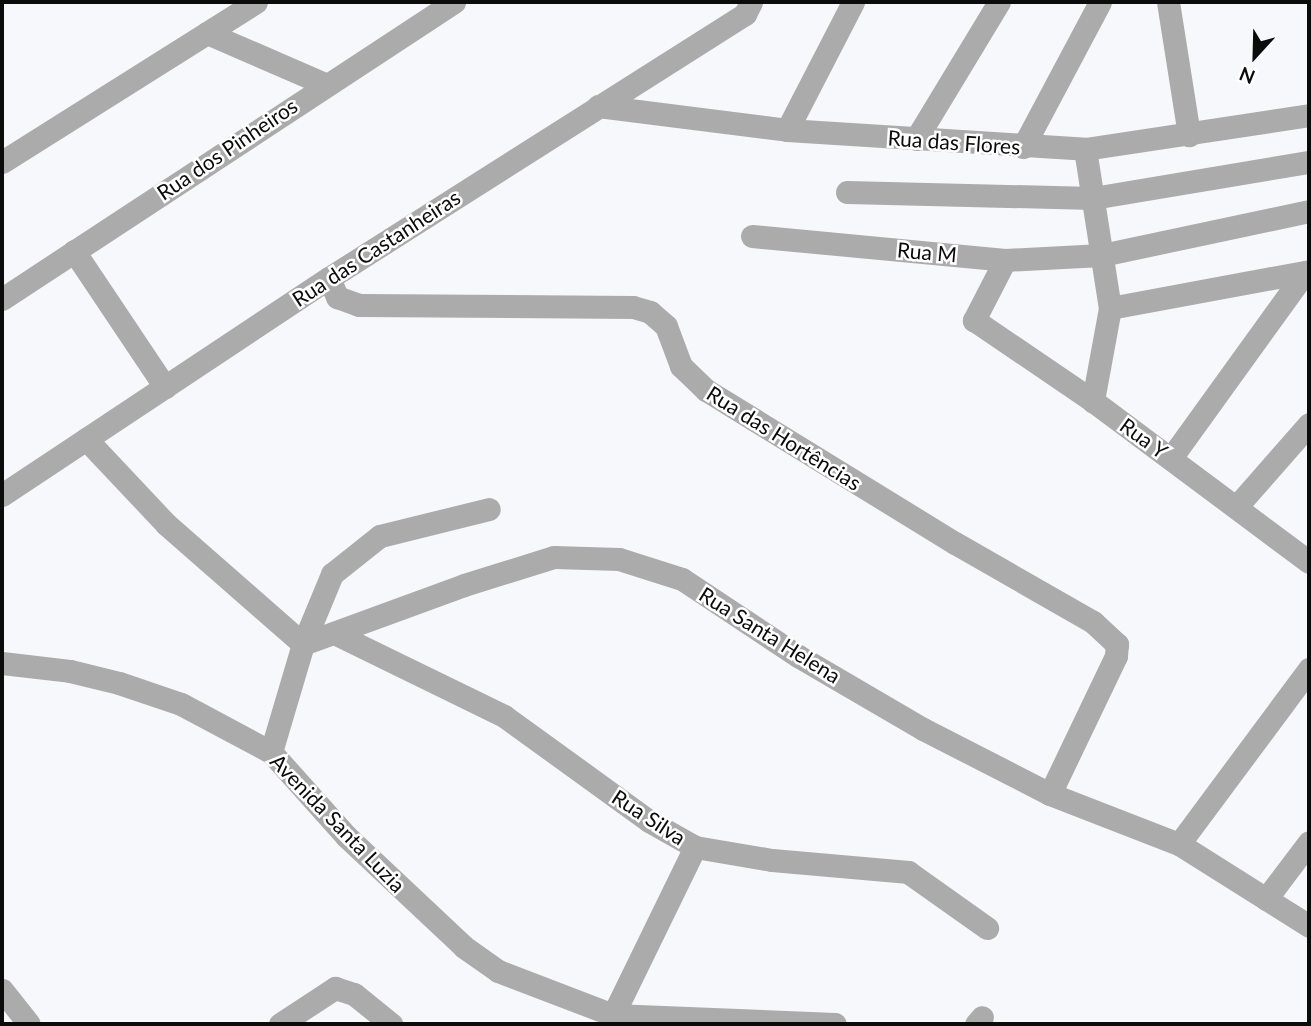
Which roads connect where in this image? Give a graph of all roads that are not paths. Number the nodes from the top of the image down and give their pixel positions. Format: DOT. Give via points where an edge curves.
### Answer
graph roads {
  1 [pos="256,2"];
  2 [pos="454,2"];
  3 [pos="853,2"];
  4 [pos="999,2"];
  5 [pos="1100,2"];
  6 [pos="1168,2"];
  7 [pos="751,3"];
  8 [pos="207,33"];
  9 [pos="325,84"];
  10 [pos="598,106"];
  11 [pos="1309,114"];
  12 [pos="787,130"];
  13 [pos="1189,135"];
  14 [pos="916,139"];
  15 [pos="1023,147"];
  16 [pos="1085,149"];
  17 [pos="2,162"];
  18 [pos="1309,162"];
  19 [pos="847,192"];
  20 [pos="1093,198"];
  21 [pos="1309,211"];
  22 [pos="751,236"];
  23 [pos="74,251"];
  24 [pos="1102,255"];
  25 [pos="1005,260"];
  26 [pos="1307,272"];
  27 [pos="329,278"];
  28 [pos="2,299"];
  29 [pos="1111,308"];
  30 [pos="165,387"];
  31 [pos="1093,401"];
  32 [pos="1309,424"];
  33 [pos="86,439"];
  34 [pos="1171,458"];
  35 [pos="2,495"];
  36 [pos="1237,506"];
  37 [pos="489,509"];
  38 [pos="1309,562"];
  39 [pos="334,633"];
  40 [pos="303,644"];
  41 [pos="2,663"];
  42 [pos="1309,669"];
  43 [pos="271,752"];
  44 [pos="1050,794"];
  45 [pos="1309,842"];
  46 [pos="1180,844"];
  47 [pos="695,847"];
  48 [pos="1266,899"];
  49 [pos="1309,926"];
  50 [pos="987,928"];
  51 [pos="2,990"];
  52 [pos="613,1015"];
  53 [pos="675,1021"];
  54 [pos="29,1024"];
  55 [pos="281,1024"];
  56 [pos="391,1024"];
  57 [pos="835,1024"];
  1 -- 8 [label="street"];
  2 -- 9 [label="street, Rua dos Pinheiros"];
  3 -- 12 [label="street"];
  4 -- 14 [label="street"];
  5 -- 15 [label="street"];
  6 -- 13 [label="street"];
  7 -- 10 [label="street, Rua das Castanheiras" via="744,14"];
  8 -- 9 [label="street"];
  8 -- 17 [label="street"];
  9 -- 23 [label="street, Rua dos Pinheiros"];
  10 -- 12 [label="street, Rua das Flores"];
  10 -- 27 [label="street, Rua das Castanheiras"];
  11 -- 13 [label="street, Rua das Flores"];
  12 -- 14 [label="street, Rua das Flores"];
  13 -- 16 [label="street, Rua das Flores"];
  14 -- 15 [label="street, Rua das Flores"];
  15 -- 16 [label="street, Rua das Flores"];
  16 -- 20 [label="street"];
  18 -- 20 [label="street"];
  19 -- 20 [label="street"];
  20 -- 24 [label="street"];
  21 -- 24 [label="street, Rua M"];
  22 -- 25 [label="street, Rua M"];
  23 -- 28 [label="street, Rua dos Pinheiros"];
  23 -- 30 [label="street"];
  24 -- 25 [label="street, Rua M"];
  24 -- 29 [label="street"];
  25 -- 31 [label="street, Rua Y" via="974,320"];
  26 -- 29 [label="street"];
  26 -- 34 [label="street"];
  27 -- 30 [label="street, Rua das Castanheiras"];
  27 -- 44 [label="street, Rua das Hortências" via="337,297 359,305 632,307 650,312 666,326 681,366 706,390 1093,622 1117,644 1116,656"];
  29 -- 31 [label="street"];
  30 -- 33 [label="street, Rua das Castanheiras"];
  31 -- 34 [label="street, Rua Y"];
  32 -- 36 [label="street"];
  33 -- 35 [label="street, Rua das Castanheiras"];
  33 -- 40 [label="street" via="166,524"];
  34 -- 36 [label="street, Rua Y"];
  36 -- 38 [label="street, Rua Y"];
  37 -- 40 [label="street" via="380,536 332,574"];
  39 -- 40 [label="street, Rua Santa Helena"];
  39 -- 44 [label="street, Rua Santa Helena" via="464,584 554,557 619,559 681,579 832,676"];
  39 -- 47 [label="street, Rua Silva" via="504,716 649,821"];
  40 -- 43 [label="street"];
  41 -- 43 [label="street, Avenida Santa Luzia" via="70,671 119,683 181,704"];
  42 -- 46 [label="street"];
  43 -- 52 [label="street, Avenida Santa Luzia" via="346,836 479,960"];
  44 -- 46 [label="street, Rua Santa Helena"];
  45 -- 48 [label="street"];
  46 -- 48 [label="street, Rua Santa Helena"];
  47 -- 50 [label="street, Rua Silva" via="772,860 908,872"];
  47 -- 52 [label="street"];
  48 -- 49 [label="street, Rua Santa Helena"];
  51 -- 54 [label="street"];
  52 -- 53 [label="street, Avenida Santa Luzia"];
  53 -- 57 [label="street, Avenida Santa Luzia"];
  55 -- 56 [label="street" via="335,988 354,994"];
}
